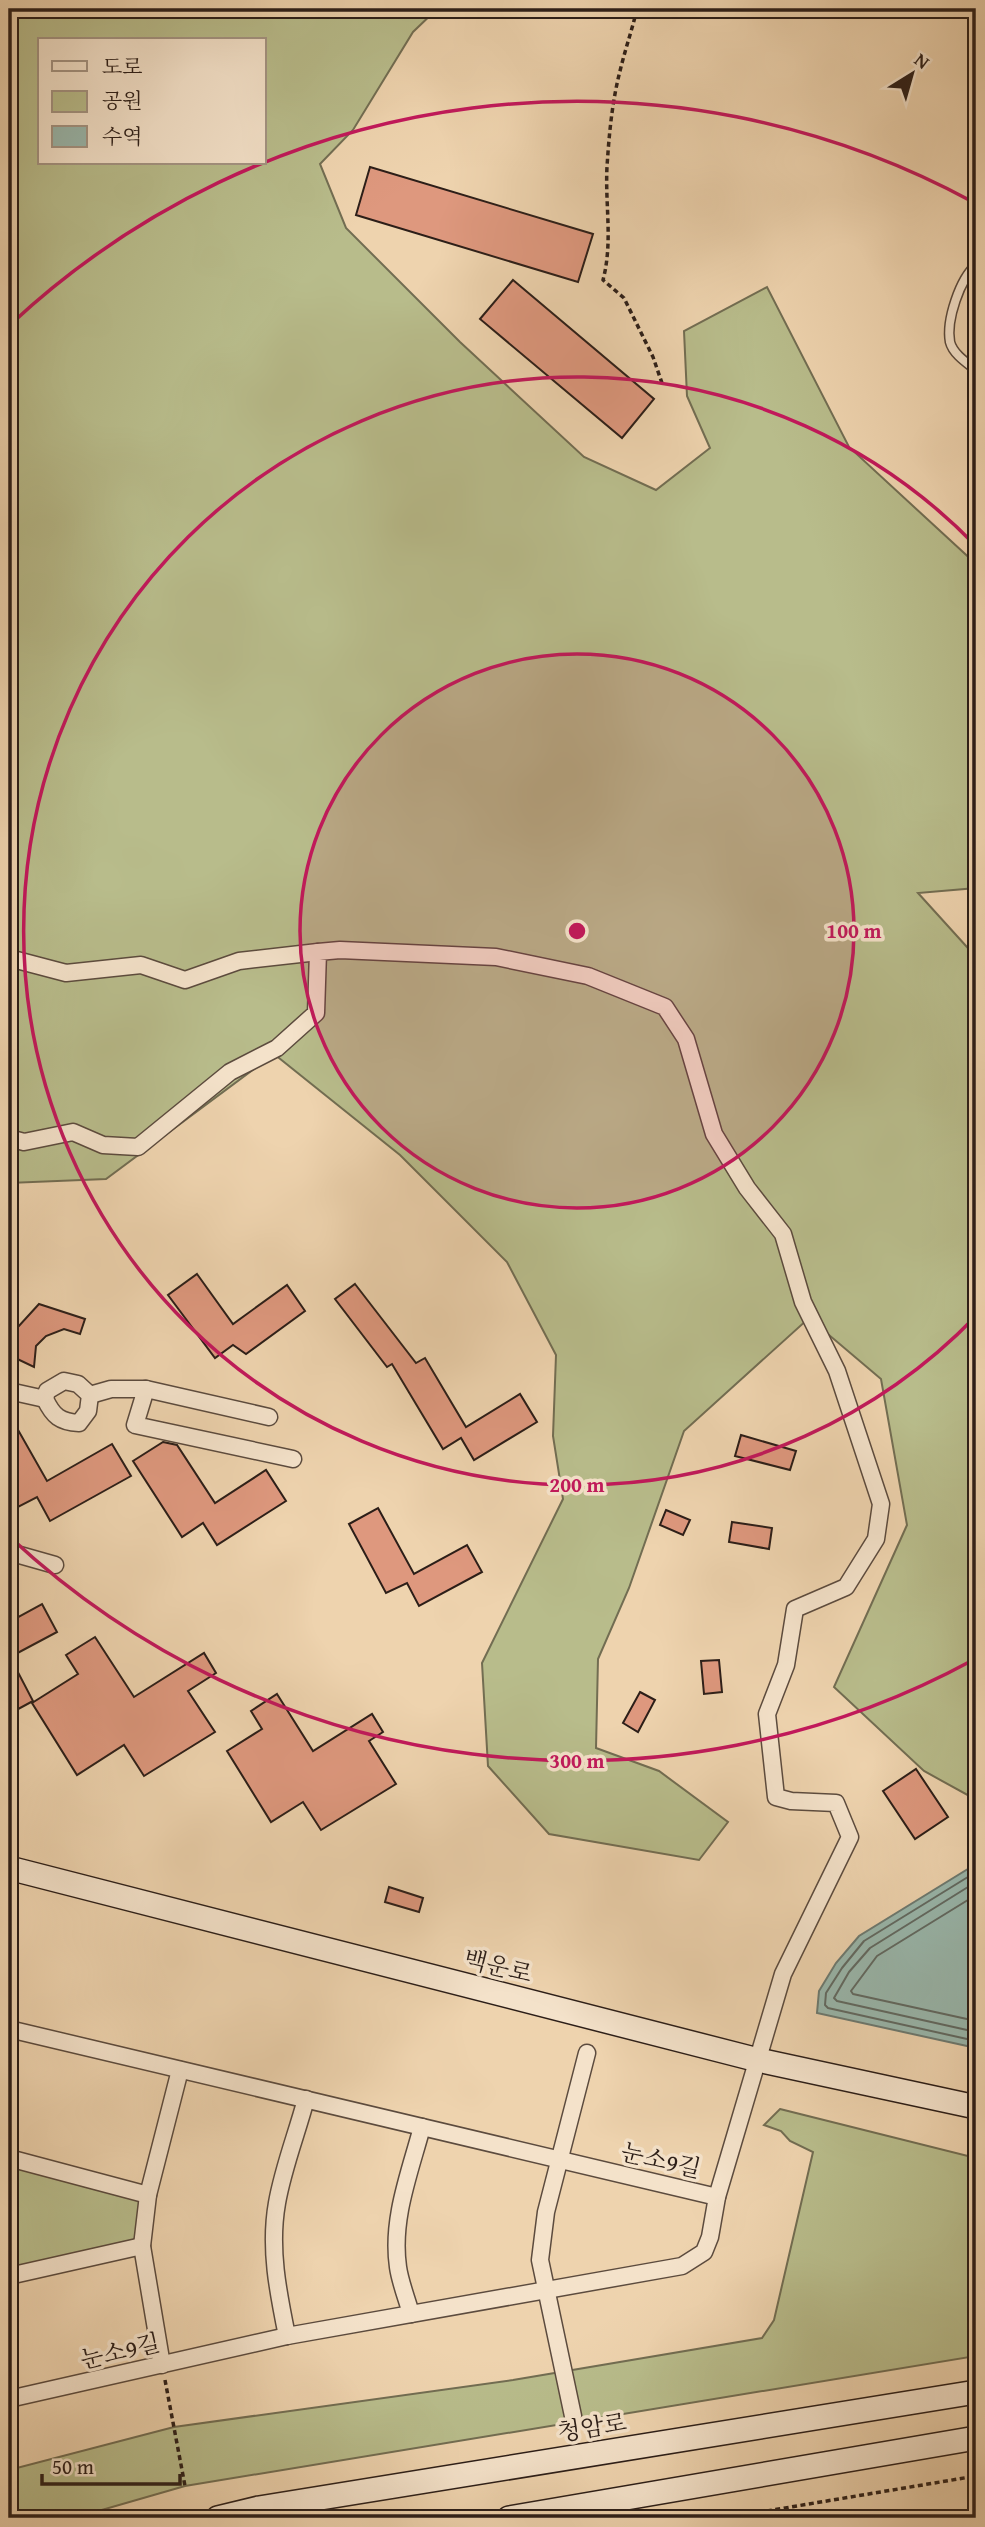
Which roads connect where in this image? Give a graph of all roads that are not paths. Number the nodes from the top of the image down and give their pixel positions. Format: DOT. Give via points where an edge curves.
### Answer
graph roads {
  1 [pos="976,265"];
  2 [pos="976,369"];
  3 [pos="318,952"];
  4 [pos="9,958"];
  5 [pos="9,1138"];
  6 [pos="146,1389"];
  7 [pos="9,1391"];
  8 [pos="90,1395"];
  9 [pos="45,1399"];
  10 [pos="269,1418"];
  11 [pos="293,1459"];
  12 [pos="9,1552"];
  13 [pos="55,1565"];
  14 [pos="9,1868"];
  15 [pos="9,2029"];
  16 [pos="587,2053"];
  17 [pos="758,2060"];
  18 [pos="180,2070"];
  19 [pos="306,2099"];
  20 [pos="976,2108"];
  21 [pos="422,2127"];
  22 [pos="9,2158"];
  23 [pos="559,2159"];
  24 [pos="148,2195"];
  25 [pos="717,2197"];
  26 [pos="142,2246"];
  27 [pos="9,2276"];
  28 [pos="547,2290"];
  29 [pos="411,2314"];
  30 [pos="287,2336"];
  31 [pos="162,2365"];
  32 [pos="976,2392"];
  33 [pos="9,2399"];
  34 [pos="573,2416"];
  35 [pos="976,2438"];
  36 [pos="218,2518"];
  37 [pos="509,2518"];
  1 -- 2 [label="lane" via="967,273 953,307 950,343 962,361"];
  3 -- 4 [label="street" via="239,961 186,980 141,965 66,973"];
  3 -- 5 [label="street" via="316,1013 277,1048 230,1072 138,1147 103,1145 73,1132 24,1142"];
  3 -- 17 [label="street" via="496,957 588,976 665,1007 686,1039 714,1134 747,1188 783,1234 803,1302 837,1371 881,1504 876,1539 846,1587 795,1609 786,1665 766,1714 776,1797 836,1803 850,1837 783,1975"];
  6 -- 8 [label="street" via="111,1389"];
  6 -- 10 [label="street"];
  6 -- 11 [label="street" via="135,1425"];
  7 -- 9 [label="street"];
  8 -- 9 [label="street" via="78,1384 64,1381 47,1391"];
  8 -- 9 [label="street" via="88,1411 79,1423 63,1422"];
  12 -- 13 [label="street"];
  14 -- 17 [label="main road, 백운로"];
  15 -- 18 [label="street, 눈소9길"];
  16 -- 23 [label="street"];
  17 -- 20 [label="main road, 백운로"];
  17 -- 25 [label="street"];
  18 -- 19 [label="street, 눈소9길"];
  18 -- 24 [label="street"];
  19 -- 21 [label="street, 눈소9길"];
  19 -- 30 [label="street" via="277,2203 276,2279"];
  21 -- 23 [label="street, 눈소9길"];
  21 -- 29 [label="street" via="398,2215 396,2242"];
  22 -- 24 [label="street"];
  23 -- 25 [label="street, 눈소9길"];
  23 -- 28 [label="street" via="542,2238 540,2260"];
  24 -- 26 [label="street"];
  25 -- 28 [label="street, 눈소9길" via="710,2237 704,2252 691,2263"];
  26 -- 27 [label="street"];
  26 -- 31 [label="street"];
  28 -- 29 [label="street, 눈소9길"];
  28 -- 34 [label="street"];
  29 -- 30 [label="street, 눈소9길"];
  30 -- 31 [label="street, 눈소9길"];
  31 -- 33 [label="street, 눈소9길"];
  32 -- 36 [label="main road, 청암로"];
  35 -- 37 [label="main road"];
}
